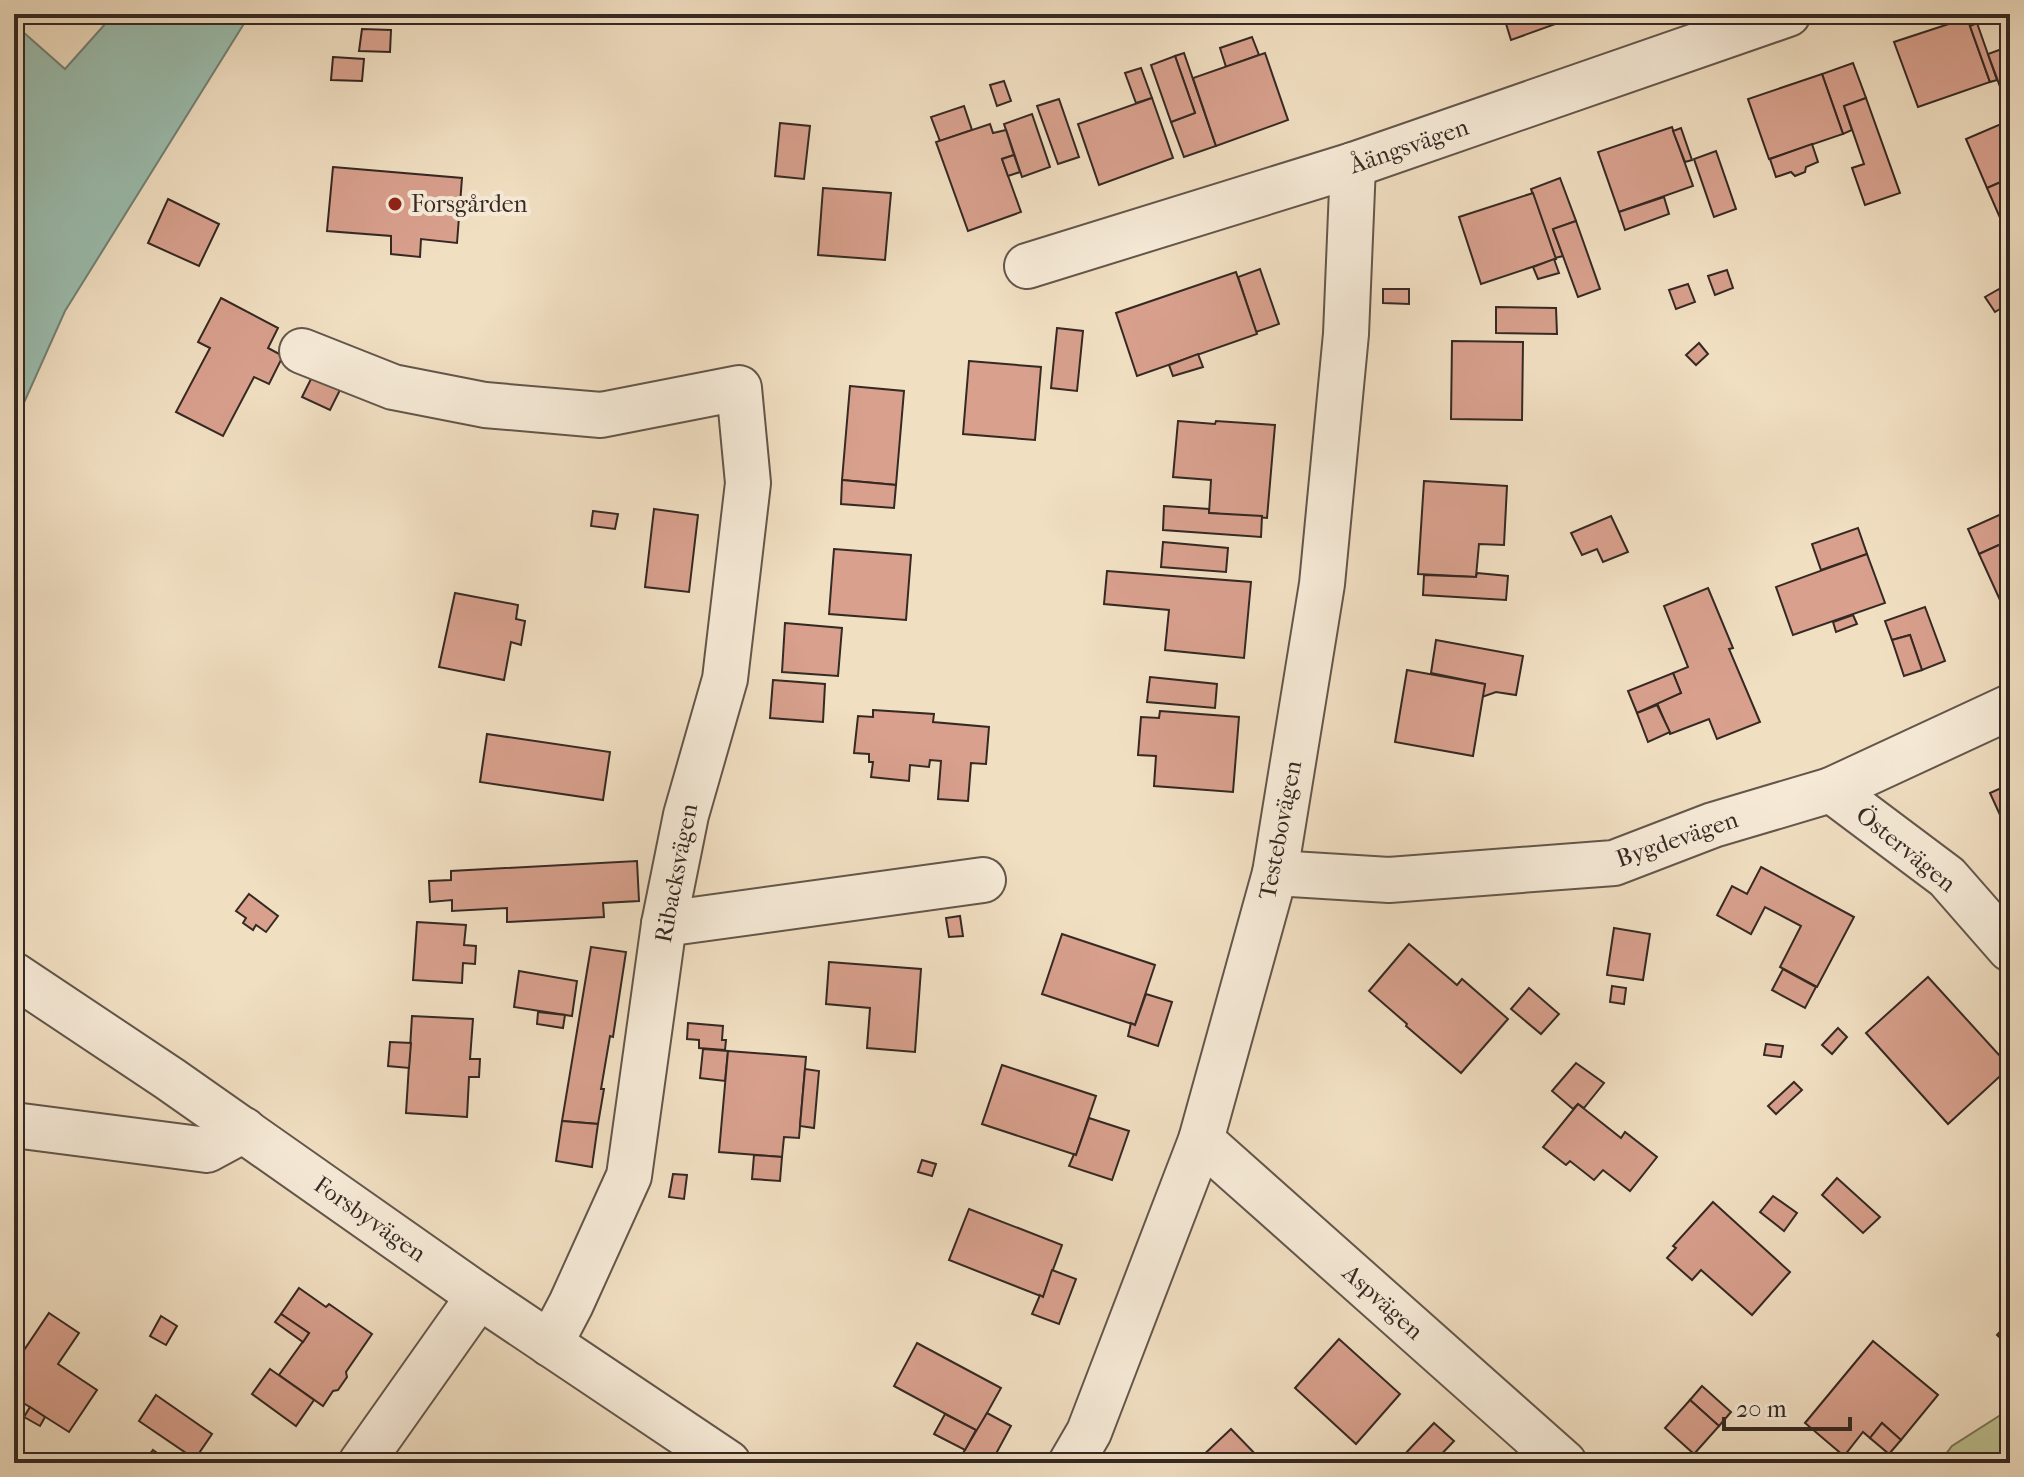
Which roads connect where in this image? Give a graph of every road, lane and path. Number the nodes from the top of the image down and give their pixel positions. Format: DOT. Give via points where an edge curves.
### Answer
graph roads {
  1 [pos="1788,14"];
  2 [pos="1353,165"];
  3 [pos="1027,266"];
  4 [pos="302,351"];
  5 [pos="2010,707"];
  6 [pos="1831,790"];
  7 [pos="1275,873"];
  8 [pos="983,880"];
  9 [pos="664,924"];
  10 [pos="2010,949"];
  11 [pos="14,975"];
  12 [pos="14,1125"];
  13 [pos="244,1130"];
  14 [pos="1201,1140"];
  15 [pos="479,1296"];
  16 [pos="550,1344"];
  17 [pos="361,1463"];
  18 [pos="728,1463"];
  19 [pos="1071,1463"];
  20 [pos="1564,1463"];
  1 -- 2 [label="street, Åängsvägen"];
  2 -- 3 [label="street, Åängsvägen"];
  2 -- 7 [label="street, Testebovägen" via="1346,334 1322,584"];
  4 -- 9 [label="street, Ribacksvägen" via="393,387 485,405 601,415 739,388 748,483 725,679 686,815"];
  5 -- 6 [label="street, Bygdevägen"];
  6 -- 7 [label="street, Bygdevägen" via="1713,825 1614,863 1389,880"];
  6 -- 10 [label="street, Östervägen" via="1947,877"];
  7 -- 14 [label="street, Testebovägen"];
  8 -- 9 [label="street"];
  9 -- 16 [label="street, Ribacksvägen" via="629,1176"];
  11 -- 13 [label="street, Forsbyvägen"];
  12 -- 13 [label="street" via="207,1150"];
  13 -- 15 [label="street, Forsbyvägen"];
  14 -- 19 [label="street, Testebovägen" via="1089,1432"];
  14 -- 20 [label="street, Aspvägen"];
  15 -- 16 [label="street, Forsbyvägen"];
  15 -- 17 [label="street"];
  16 -- 18 [label="street, Forsbyvägen"];
}
